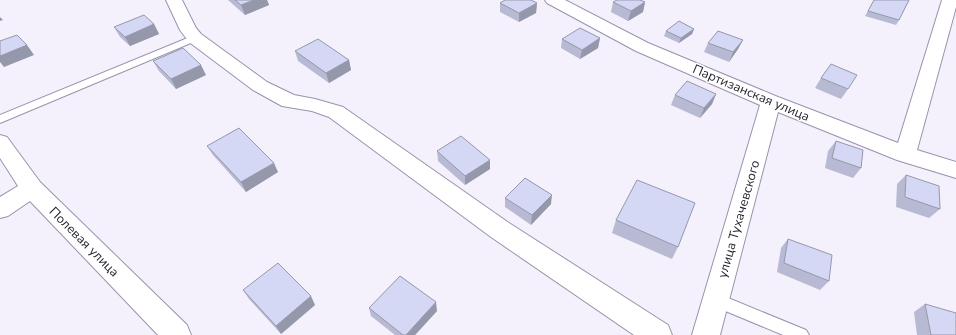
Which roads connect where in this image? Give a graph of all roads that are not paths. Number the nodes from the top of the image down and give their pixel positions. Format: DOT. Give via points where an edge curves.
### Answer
graph roads {
  1 [pos="174,0"];
  2 [pos="553,0"];
  3 [pos="950,0"];
  4 [pos="195,38"];
  5 [pos="771,102"];
  6 [pos="0,119"];
  7 [pos="0,142"];
  8 [pos="905,154"];
  9 [pos="956,170"];
  10 [pos="32,188"];
  11 [pos="0,209"];
  12 [pos="716,300"];
  13 [pos="176,335"];
  14 [pos="658,335"];
  15 [pos="706,335"];
  16 [pos="801,335"];
  1 -- 4 [label="street" via="188,30"];
  2 -- 5 [label="street, Партизанская улица" via="642,47"];
  3 -- 8 [label="street"];
  4 -- 6 [label="lane"];
  4 -- 14 [label="street" via="260,86 289,101 315,105 336,112 500,230"];
  5 -- 8 [label="street, Партизанская улица"];
  5 -- 12 [label="street, улица Тухачевского"];
  7 -- 10 [label="street, Полевая улица"];
  8 -- 9 [label="street, Партизанская улица"];
  10 -- 11 [label="street"];
  10 -- 13 [label="street, Полевая улица"];
  12 -- 15 [label="street, улица Тухачевского"];
  12 -- 16 [label="lane"];
}
